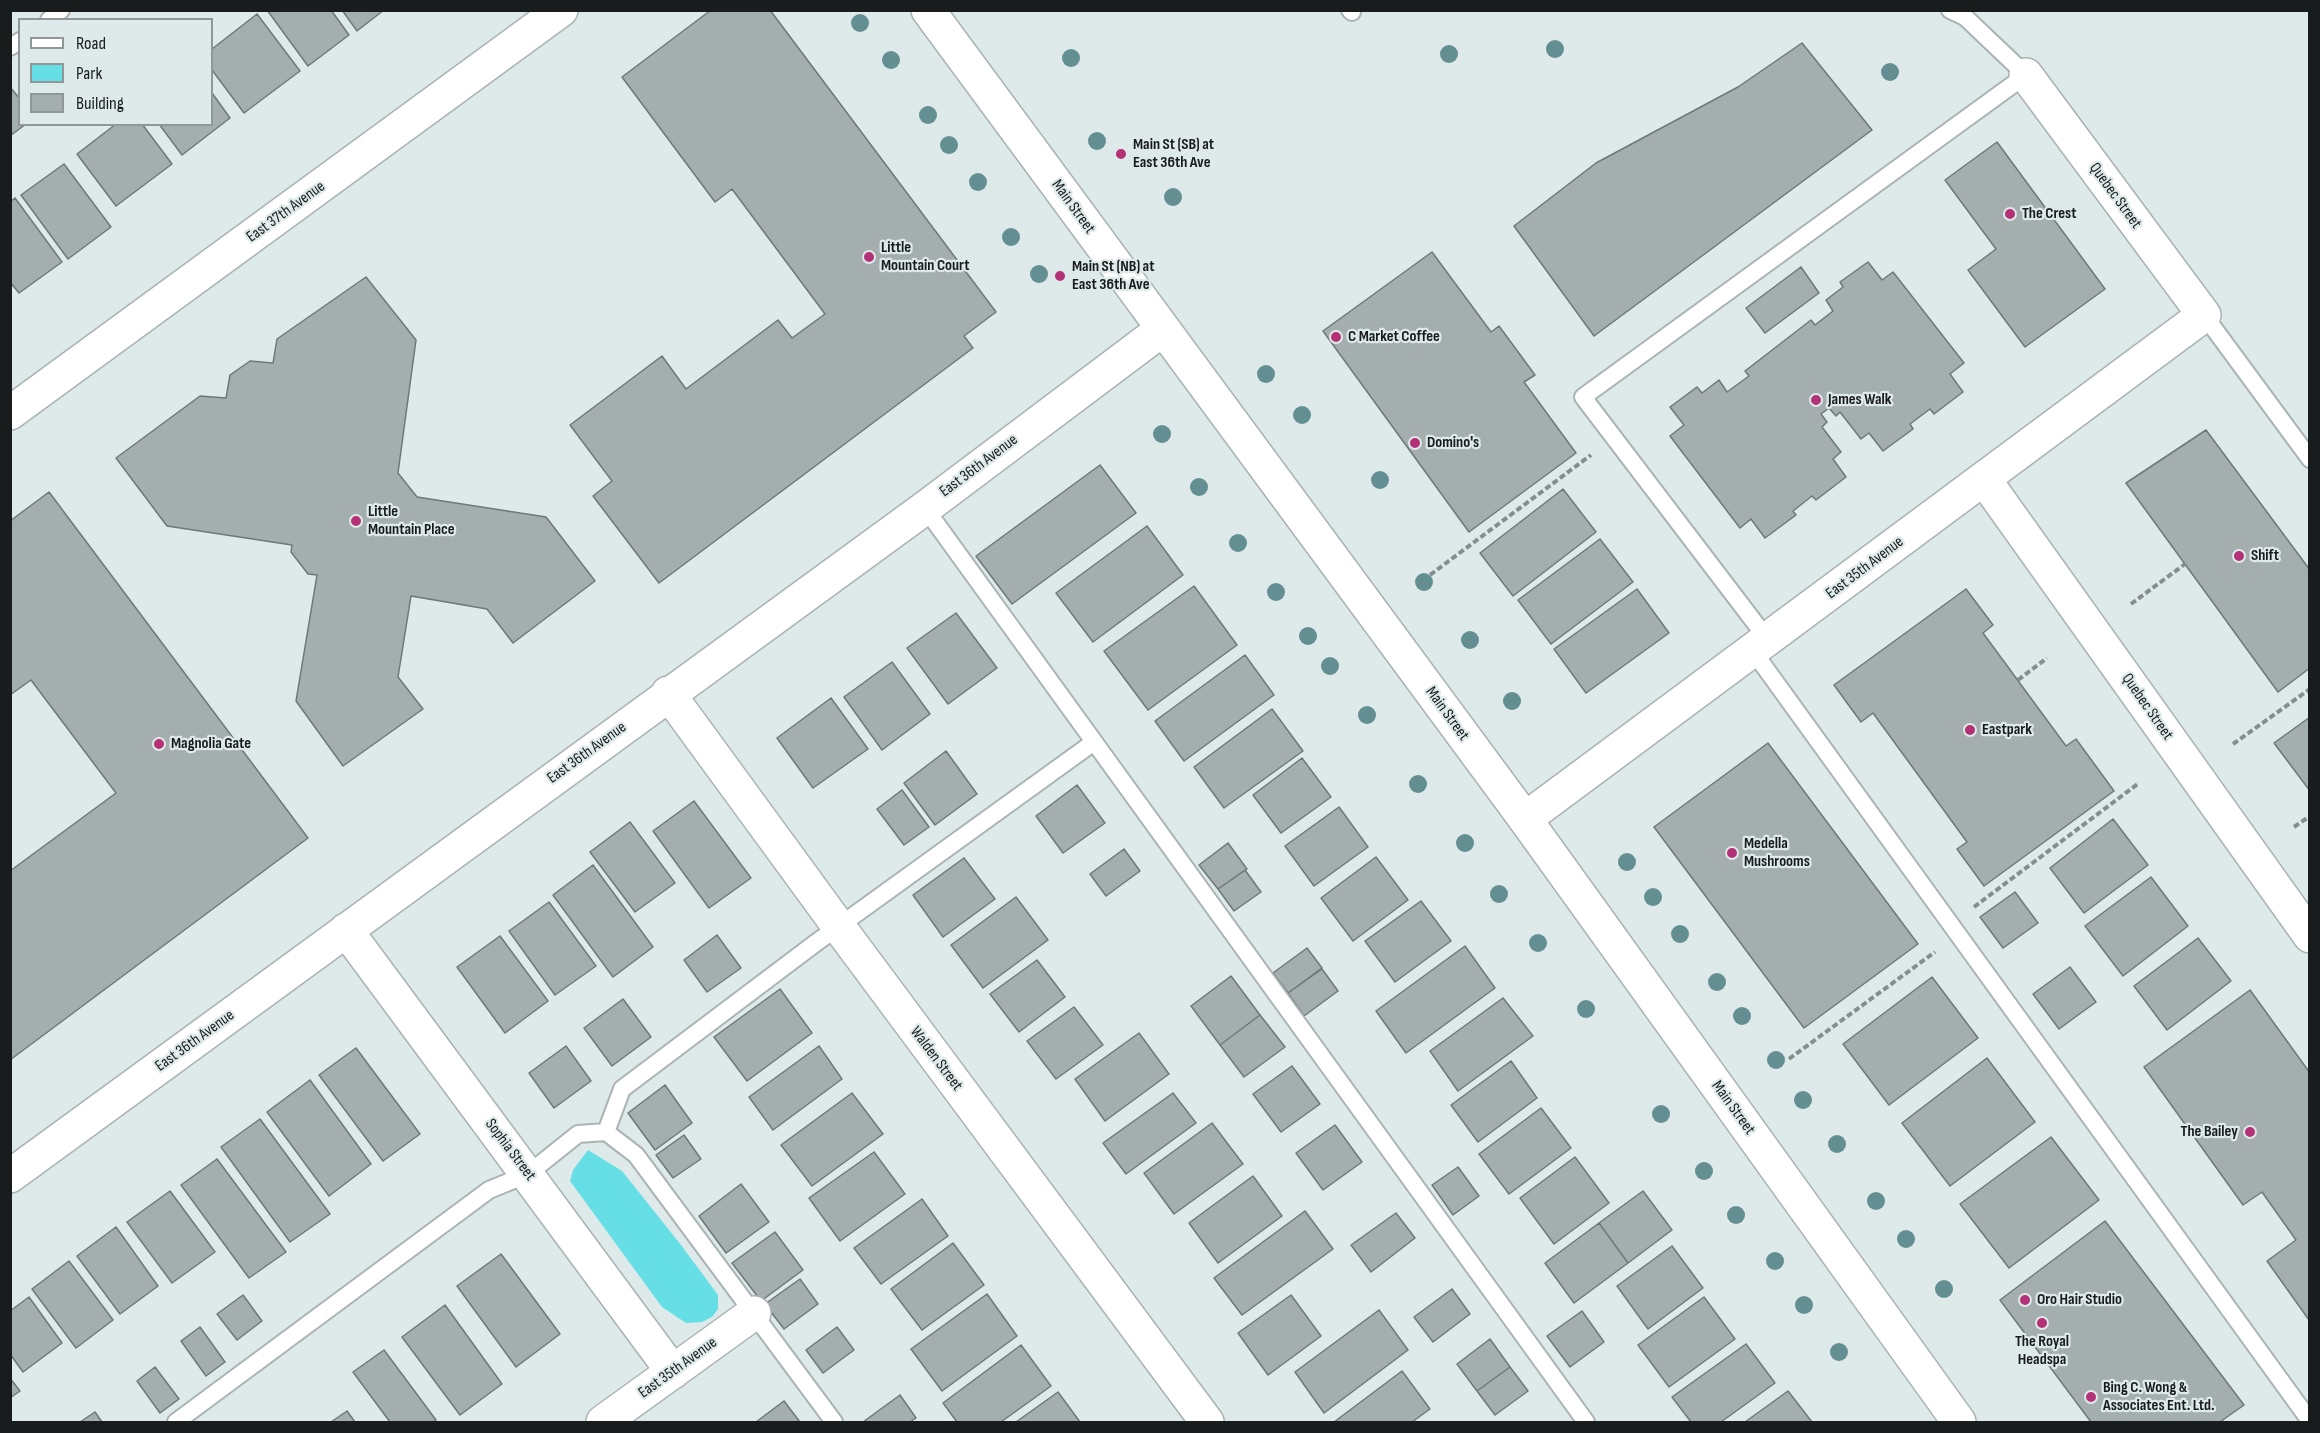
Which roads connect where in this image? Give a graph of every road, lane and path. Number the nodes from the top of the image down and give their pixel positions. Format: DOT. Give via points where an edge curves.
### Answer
graph roads {
  1 [pos="561,10"];
  2 [pos="1950,10"];
  3 [pos="934,12"];
  4 [pos="2026,75"];
  5 [pos="2204,315"];
  6 [pos="1163,329"];
  7 [pos="10,413"];
  8 [pos="1614,438"];
  9 [pos="2310,459"];
  10 [pos="1984,479"];
  11 [pos="925,508"];
  12 [pos="2185,564"];
  13 [pos="1430,575"];
  14 [pos="2131,604"];
  15 [pos="1761,646"];
  16 [pos="2048,658"];
  17 [pos="2018,680"];
  18 [pos="2310,689"];
  19 [pos="668,693"];
  20 [pos="1094,742"];
  21 [pos="2234,744"];
  22 [pos="2139,783"];
  23 [pos="2310,816"];
  24 [pos="1525,819"];
  25 [pos="2294,827"];
  26 [pos="839,927"];
  27 [pos="1956,929"];
  28 [pos="346,930"];
  29 [pos="2310,936"];
  30 [pos="1789,1059"];
  31 [pos="606,1131"];
  32 [pos="528,1173"];
  33 [pos="10,1176"];
  34 [pos="754,1313"];
  35 [pos="673,1372"];
  36 [pos="2310,1421"];
  37 [pos="176,1422"];
  38 [pos="603,1422"];
  39 [pos="834,1422"];
  40 [pos="1206,1422"];
  41 [pos="1586,1422"];
  42 [pos="1959,1422"];
  1 -- 7 [label="street, East 37th Avenue"];
  2 -- 4 [label="lane" via="1965,16"];
  3 -- 6 [label="street, Main Street"];
  4 -- 5 [label="street, Quebec Street"];
  4 -- 8 [label="lane" via="1583,397"];
  5 -- 9 [label="lane"];
  5 -- 10 [label="street, East 35th Avenue"];
  6 -- 11 [label="street, East 36th Avenue"];
  6 -- 24 [label="street, Main Street"];
  8 -- 13 [label="path"];
  8 -- 15 [label="lane"];
  10 -- 15 [label="street, East 35th Avenue"];
  10 -- 29 [label="street, Quebec Street"];
  11 -- 19 [label="street, East 36th Avenue"];
  11 -- 20 [label="lane"];
  12 -- 14 [label="path"];
  15 -- 24 [label="street, East 35th Avenue"];
  15 -- 27 [label="lane"];
  16 -- 17 [label="path"];
  18 -- 21 [label="path"];
  19 -- 26 [label="street, Walden Street"];
  19 -- 28 [label="street, East 36th Avenue"];
  20 -- 26 [label="lane"];
  20 -- 41 [label="lane"];
  22 -- 27 [label="path"];
  23 -- 25 [label="path"];
  24 -- 42 [label="street, Main Street"];
  26 -- 31 [label="lane" via="622,1089"];
  26 -- 40 [label="street, Walden Street"];
  27 -- 30 [label="path"];
  27 -- 36 [label="lane"];
  28 -- 32 [label="street, Sophia Street"];
  28 -- 33 [label="street, East 36th Avenue"];
  31 -- 32 [label="lane" via="578,1134"];
  31 -- 34 [label="lane" via="636,1155"];
  32 -- 35 [label="street, Sophia Street"];
  32 -- 37 [label="lane" via="489,1190"];
  34 -- 35 [label="street, East 35th Avenue"];
  34 -- 39 [label="lane"];
  35 -- 38 [label="street, East 35th Avenue"];
}
